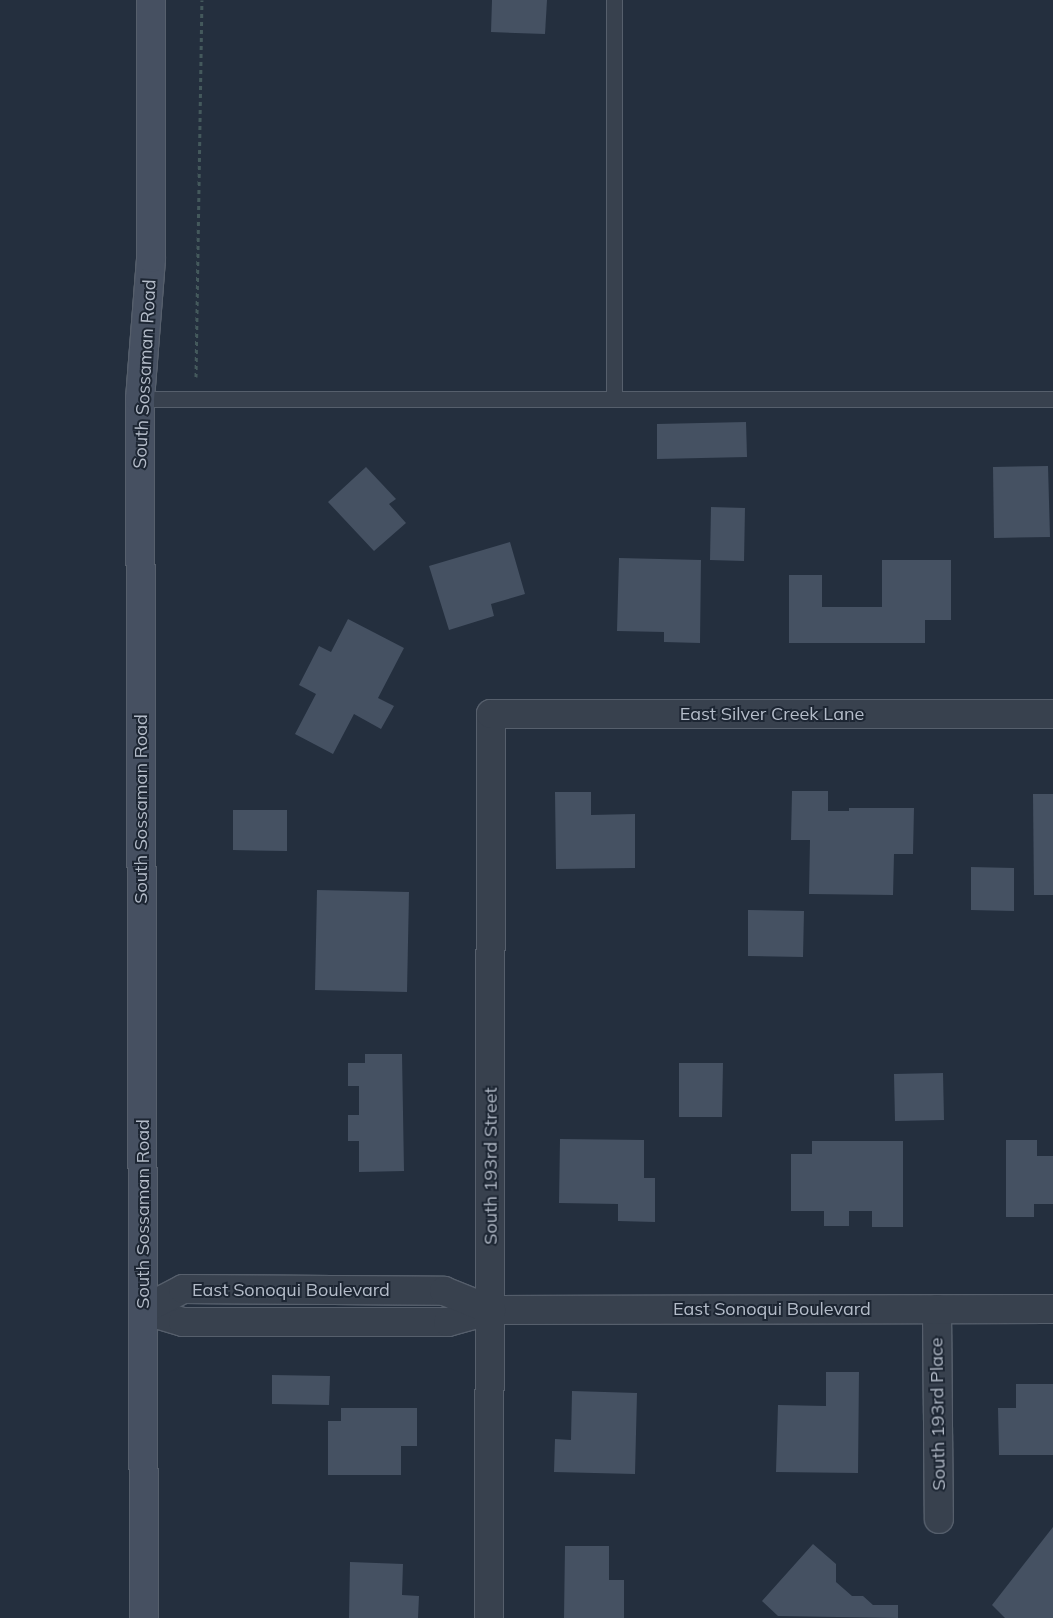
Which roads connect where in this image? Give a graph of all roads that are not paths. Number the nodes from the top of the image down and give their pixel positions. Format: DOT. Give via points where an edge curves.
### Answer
graph roads {
  1 [pos="151,0"];
  2 [pos="614,0"];
  3 [pos="140,399"];
  4 [pos="614,399"];
  5 [pos="1053,399"];
  6 [pos="491,714"];
  7 [pos="1053,714"];
  8 [pos="1053,1308"];
  9 [pos="937,1309"];
  10 [pos="143,1310"];
  11 [pos="491,1310"];
  12 [pos="939,1519"];
  13 [pos="144,1618"];
  14 [pos="489,1618"];
  1 -- 3 [label="main road, South Sossaman Road" via="151,258"];
  2 -- 4 [label="lane"];
  3 -- 4 [label="lane"];
  3 -- 10 [label="main road, South Sossaman Road"];
  4 -- 5 [label="lane"];
  6 -- 7 [label="street, East Silver Creek Lane"];
  6 -- 11 [label="street, South 193rd Street"];
  8 -- 9 [label="street, East Sonoqui Boulevard"];
  9 -- 11 [label="street, East Sonoqui Boulevard"];
  9 -- 12 [label="street, South 193rd Place"];
  10 -- 11 [label="street, East Sonoqui Boulevard" via="183,1289 444,1291"];
  10 -- 13 [label="main road, South Sossaman Road"];
  11 -- 14 [label="street, South 193rd Street"];
}
